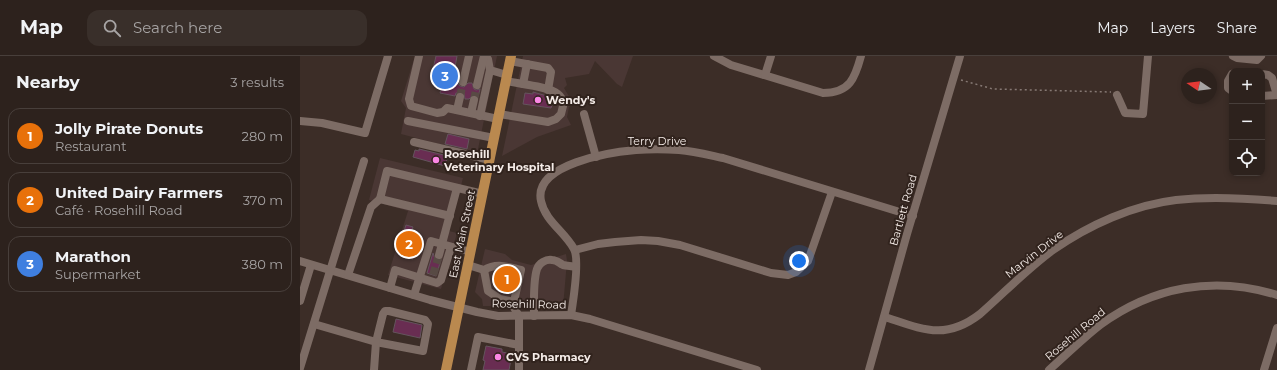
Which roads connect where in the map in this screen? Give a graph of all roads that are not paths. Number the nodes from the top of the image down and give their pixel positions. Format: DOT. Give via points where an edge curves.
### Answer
graph roads {
  1 [pos="388,56"];
  2 [pos="419,56"];
  3 [pos="470,56"];
  4 [pos="485,56"];
  5 [pos="714,56"];
  6 [pos="771,56"];
  7 [pos="861,56"];
  8 [pos="960,56"];
  9 [pos="1148,56"];
  10 [pos="1233,56"];
  11 [pos="1261,56"];
  12 [pos="511,59"];
  13 [pos="527,64"];
  14 [pos="490,70"];
  15 [pos="1265,74"];
  16 [pos="765,75"];
  17 [pos="507,78"];
  18 [pos="1229,79"];
  19 [pos="463,82"];
  20 [pos="477,84"];
  21 [pos="523,84"];
  22 [pos="1229,89"];
  23 [pos="548,90"];
  24 [pos="1117,95"];
  25 [pos="1265,96"];
  26 [pos="460,97"];
  27 [pos="474,100"];
  28 [pos="457,110"];
  29 [pos="471,113"];
  30 [pos="584,114"];
  31 [pos="480,116"];
  32 [pos="499,117"];
  33 [pos="300,121"];
  34 [pos="408,121"];
  35 [pos="494,138"];
  36 [pos="414,142"];
  37 [pos="596,156"];
  38 [pos="490,160"];
  39 [pos="364,161"];
  40 [pos="457,188"];
  41 [pos="832,192"];
  42 [pos="483,194"];
  43 [pos="380,199"];
  44 [pos="1277,201"];
  45 [pos="450,216"];
  46 [pos="913,216"];
  47 [pos="442,244"];
  48 [pos="452,247"];
  49 [pos="575,250"];
  50 [pos="471,252"];
  51 [pos="439,255"];
  52 [pos="300,261"];
  53 [pos="311,265"];
  54 [pos="468,265"];
  55 [pos="576,266"];
  56 [pos="330,270"];
  57 [pos="484,270"];
  58 [pos="348,276"];
  59 [pos="420,278"];
  60 [pos="390,288"];
  61 [pos="301,292"];
  62 [pos="414,295"];
  63 [pos="1277,295"];
  64 [pos="300,301"];
  65 [pos="514,302"];
  66 [pos="459,308"];
  67 [pos="571,315"];
  68 [pos="519,316"];
  69 [pos="534,316"];
  70 [pos="885,317"];
  71 [pos="314,324"];
  72 [pos="1277,328"];
  73 [pos="376,342"];
  74 [pos="519,345"];
  75 [pos="300,368"];
  76 [pos="374,370"];
  77 [pos="446,370"];
  78 [pos="471,370"];
  79 [pos="519,370"];
  80 [pos="757,370"];
  81 [pos="869,370"];
  82 [pos="1049,370"];
  83 [pos="1264,370"];
  1 -- 33 [label="street" via="365,133 322,123"];
  2 -- 28 [label="street" via="409,99 411,106 437,113 447,108"];
  3 -- 19 [label="street"];
  4 -- 14 [label="street"];
  4 -- 20 [label="street"];
  5 -- 16 [label="street"];
  6 -- 16 [label="street"];
  7 -- 16 [label="street" via="852,81 837,92 823,93"];
  8 -- 46 [label="street, Bartlett Road"];
  9 -- 24 [label="street" via="1143,114 1125,113"];
  10 -- 11 [label="street" via="1257,60"];
  12 -- 13 [label="street"];
  12 -- 17 [label="main road, East Main Street"];
  13 -- 21 [label="street"];
  13 -- 23 [label="street" via="548,68 551,72"];
  14 -- 17 [label="street"];
  14 -- 31 [label="street"];
  15 -- 25 [label="street" via="1272,78 1277,95"];
  17 -- 21 [label="street"];
  17 -- 32 [label="main road, East Main Street"];
  18 -- 22 [label="street"];
  21 -- 23 [label="street"];
  23 -- 32 [label="street" via="559,94 564,102 561,114 556,119 548,122"];
  26 -- 28 [label="street"];
  27 -- 29 [label="street"];
  28 -- 29 [label="street"];
  29 -- 31 [label="street"];
  30 -- 37 [label="street"];
  31 -- 32 [label="street"];
  32 -- 35 [label="main road, East Main Street"];
  34 -- 35 [label="street"];
  35 -- 38 [label="main road, East Main Street"];
  36 -- 38 [label="street"];
  37 -- 41 [label="street, Terry Drive" via="636,150 700,153 724,158"];
  37 -- 49 [label="street, Terry Drive" via="552,174 542,190 541,201 545,210"];
  38 -- 42 [label="main road, East Main Street"];
  39 -- 56 [label="street"];
  40 -- 42 [label="street"];
  40 -- 43 [label="street" via="387,171"];
  40 -- 45 [label="street"];
  41 -- 46 [label="street, Terry Drive"];
  41 -- 49 [label="street" via="808,261 796,272 788,274 771,273 680,245 658,241 615,242"];
  42 -- 50 [label="main road, East Main Street"];
  43 -- 45 [label="street"];
  43 -- 58 [label="street" via="371,207"];
  44 -- 70 [label="street, Marvin Drive" via="1206,198 1176,200 1139,208 1092,226 1067,241 980,314 958,327 930,330"];
  45 -- 47 [label="street"];
  46 -- 70 [label="street, Bartlett Road"];
  47 -- 48 [label="street"];
  47 -- 51 [label="street"];
  47 -- 59 [label="street" via="431,241"];
  48 -- 50 [label="street"];
  48 -- 59 [label="street" via="441,280 437,283 432,278"];
  49 -- 55 [label="street"];
  50 -- 54 [label="main road, East Main Street"];
  52 -- 53 [label="street, Rosehill Road"];
  53 -- 56 [label="street, Rosehill Road"];
  53 -- 61 [label="street"];
  54 -- 57 [label="street"];
  54 -- 66 [label="main road, East Main Street"];
  55 -- 67 [label="street"];
  55 -- 69 [label="street" via="563,265 551,259 541,264 536,279"];
  56 -- 58 [label="street, Rosehill Road"];
  56 -- 71 [label="street"];
  57 -- 65 [label="street" via="488,291 500,299"];
  57 -- 65 [label="street" via="490,266 503,265 521,270"];
  58 -- 60 [label="street, Rosehill Road"];
  59 -- 60 [label="street" via="395,270"];
  59 -- 62 [label="street"];
  60 -- 62 [label="street, Rosehill Road"];
  61 -- 64 [label="street"];
  62 -- 66 [label="street, Rosehill Road"];
  63 -- 82 [label="street, Rosehill Road" via="1239,287 1211,286 1186,288 1146,298 1098,326"];
  65 -- 68 [label="street" via="513,306"];
  66 -- 68 [label="street, Rosehill Road" via="488,314"];
  66 -- 77 [label="main road, East Main Street"];
  67 -- 69 [label="street, Rosehill Road"];
  67 -- 80 [label="street, Rosehill Road"];
  68 -- 69 [label="street, Rosehill Road"];
  68 -- 74 [label="street"];
  70 -- 81 [label="street, Bartlett Road"];
  71 -- 73 [label="street"];
  71 -- 75 [label="street"];
  72 -- 83 [label="street"];
  73 -- 73 [label="street" via="385,311 426,320 428,324 423,351"];
  73 -- 76 [label="street"];
  74 -- 78 [label="street" via="478,337"];
  74 -- 79 [label="street"];
}
